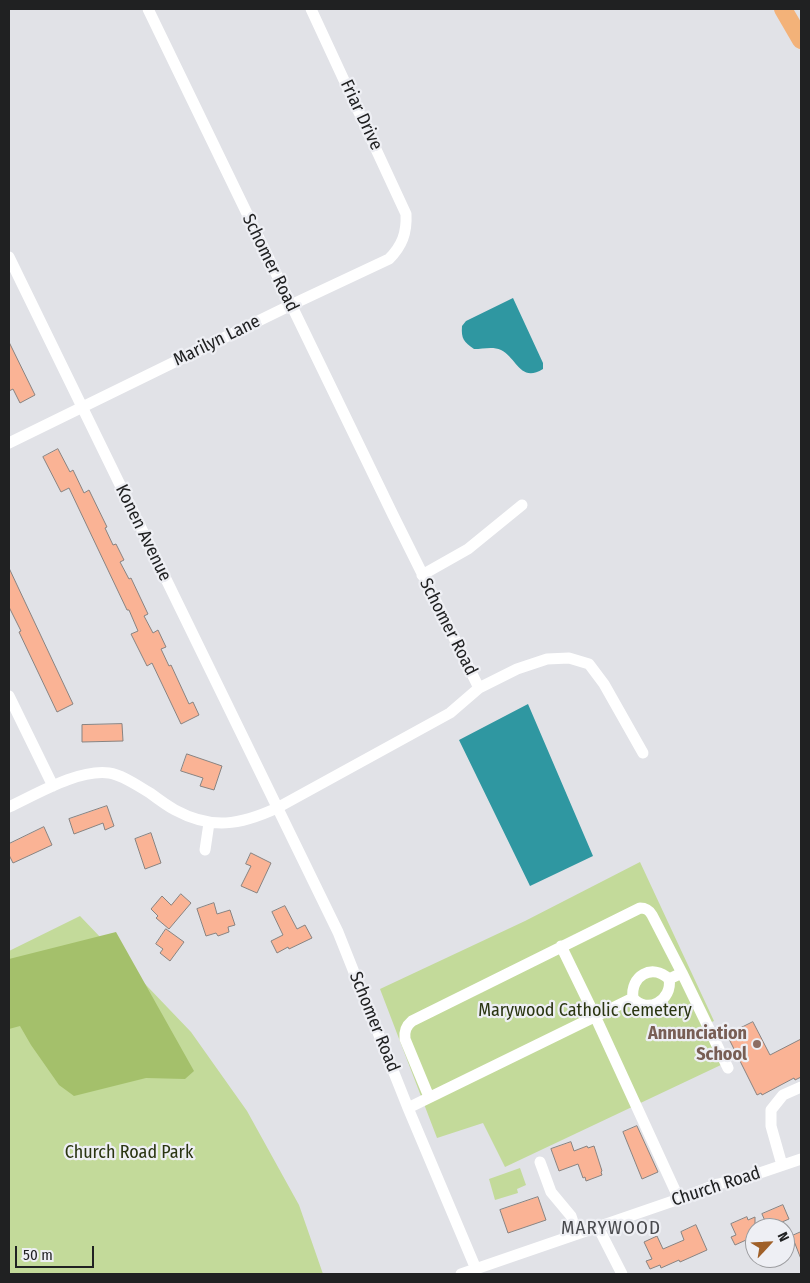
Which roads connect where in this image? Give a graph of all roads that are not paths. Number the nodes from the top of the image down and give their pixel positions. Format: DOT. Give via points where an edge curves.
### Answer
graph roads {
  1 [pos="148,9"];
  2 [pos="311,9"];
  3 [pos="783,9"];
  4 [pos="801,40"];
  5 [pos="407,223"];
  6 [pos="9,257"];
  7 [pos="291,305"];
  8 [pos="82,408"];
  9 [pos="9,443"];
  10 [pos="522,505"];
  11 [pos="422,575"];
  12 [pos="479,688"];
  13 [pos="9,696"];
  14 [pos="644,753"];
  15 [pos="53,786"];
  16 [pos="9,807"];
  17 [pos="277,808"];
  18 [pos="209,822"];
  19 [pos="205,850"];
  20 [pos="561,946"];
  21 [pos="682,973"];
  22 [pos="669,979"];
  23 [pos="633,998"];
  24 [pos="595,1016"];
  25 [pos="728,1068"];
  26 [pos="801,1087"];
  27 [pos="429,1097"];
  28 [pos="408,1108"];
  29 [pos="801,1159"];
  30 [pos="540,1162"];
  31 [pos="782,1165"];
  32 [pos="679,1199"];
  33 [pos="598,1227"];
  34 [pos="577,1234"];
  35 [pos="476,1269"];
  36 [pos="461,1274"];
  37 [pos="622,1274"];
  1 -- 7 [label="street, Schomer Road"];
  2 -- 5 [label="street, Friar Drive" via="398,195"];
  3 -- 4 [label="highway"];
  5 -- 7 [label="street, Marilyn Lane" via="397,251 388,259"];
  6 -- 8 [label="street, Konen Avenue"];
  7 -- 8 [label="street, Marilyn Lane"];
  7 -- 11 [label="street, Schomer Road"];
  8 -- 9 [label="street, Marilyn Lane"];
  8 -- 17 [label="street, Konen Avenue"];
  10 -- 11 [label="street" via="468,549"];
  11 -- 12 [label="street, Schomer Road"];
  12 -- 14 [label="street" via="547,658 569,658 589,664"];
  12 -- 17 [label="street, Schomer Road" via="450,713"];
  13 -- 15 [label="street"];
  15 -- 16 [label="street"];
  15 -- 18 [label="street" via="78,776 110,773 136,784 175,810"];
  17 -- 18 [label="street" via="240,822"];
  17 -- 28 [label="street, Schomer Road" via="338,932"];
  18 -- 19 [label="street"];
  20 -- 21 [label="street" via="635,909 645,908 652,915"];
  20 -- 24 [label="street"];
  20 -- 27 [label="street" via="408,1025 405,1039"];
  21 -- 22 [label="street"];
  21 -- 25 [label="street"];
  22 -- 23 [label="street" via="661,973 643,975 634,984"];
  22 -- 23 [label="street" via="669,988 657,1004 643,1006"];
  23 -- 24 [label="street"];
  24 -- 27 [label="street"];
  24 -- 32 [label="street"];
  26 -- 31 [label="street" via="784,1095 771,1110"];
  27 -- 28 [label="street"];
  28 -- 35 [label="street, Schomer Road"];
  29 -- 31 [label="street, Church Road"];
  30 -- 34 [label="street" via="551,1192 571,1216"];
  31 -- 32 [label="street, Church Road"];
  32 -- 33 [label="street, Church Road"];
  33 -- 34 [label="street, Church Road"];
  33 -- 37 [label="street"];
  34 -- 35 [label="street, Church Road"];
  35 -- 36 [label="street, Church Road"];
}
